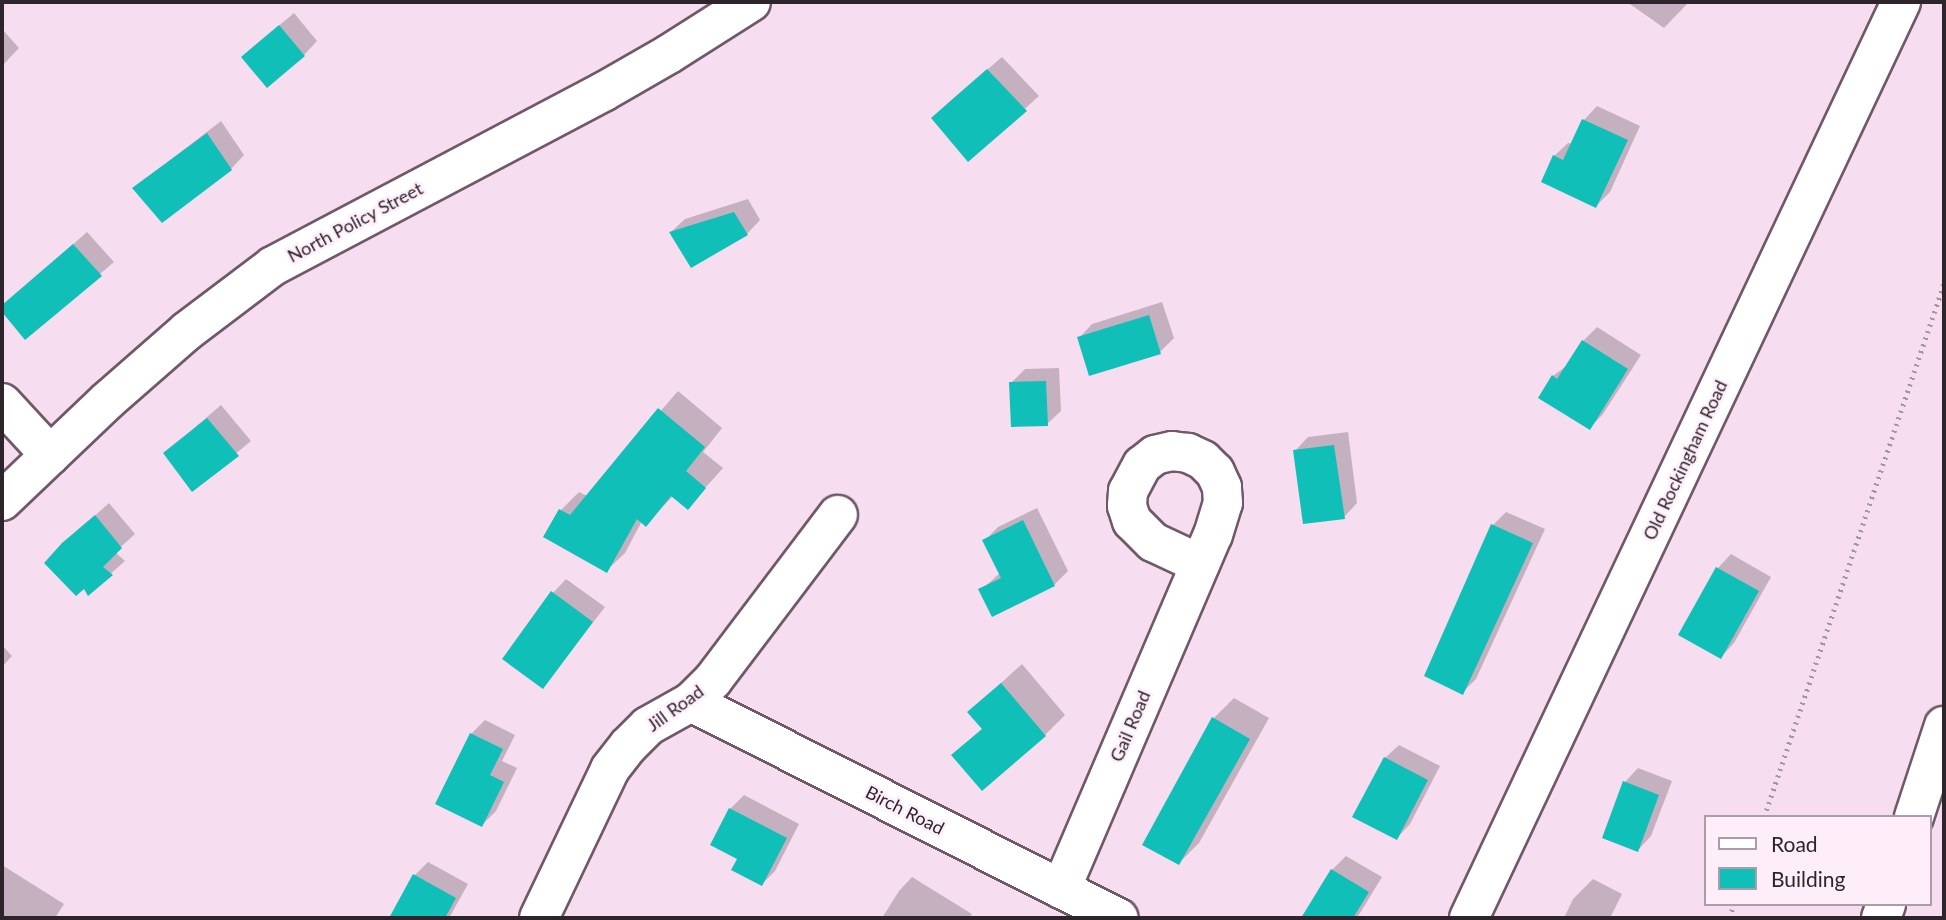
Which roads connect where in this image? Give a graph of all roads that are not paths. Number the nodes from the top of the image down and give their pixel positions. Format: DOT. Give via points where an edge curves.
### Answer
graph roads {
  1 [pos="751,2"];
  2 [pos="1901,2"];
  3 [pos="2,403"];
  4 [pos="50,455"];
  5 [pos="2,502"];
  6 [pos="838,515"];
  7 [pos="1200,564"];
  8 [pos="691,702"];
  9 [pos="1944,726"];
  10 [pos="1915,815"];
  11 [pos="1061,889"];
  12 [pos="539,918"];
  13 [pos="1119,918"];
  14 [pos="1469,918"];
  1 -- 4 [label="street, North Policy Street" via="603,92 273,266 187,331"];
  2 -- 14 [label="street, Old Rockingham Road"];
  3 -- 4 [label="street"];
  4 -- 5 [label="street, North Policy Street"];
  6 -- 8 [label="street, Jill Road" via="713,680"];
  7 -- 11 [label="street, Gail Road"];
  8 -- 11 [label="street, Birch Road"];
  8 -- 12 [label="street, Jill Road" via="648,726 610,769"];
  9 -- 10 [label="street"];
  11 -- 13 [label="street, Birch Road"];
}
